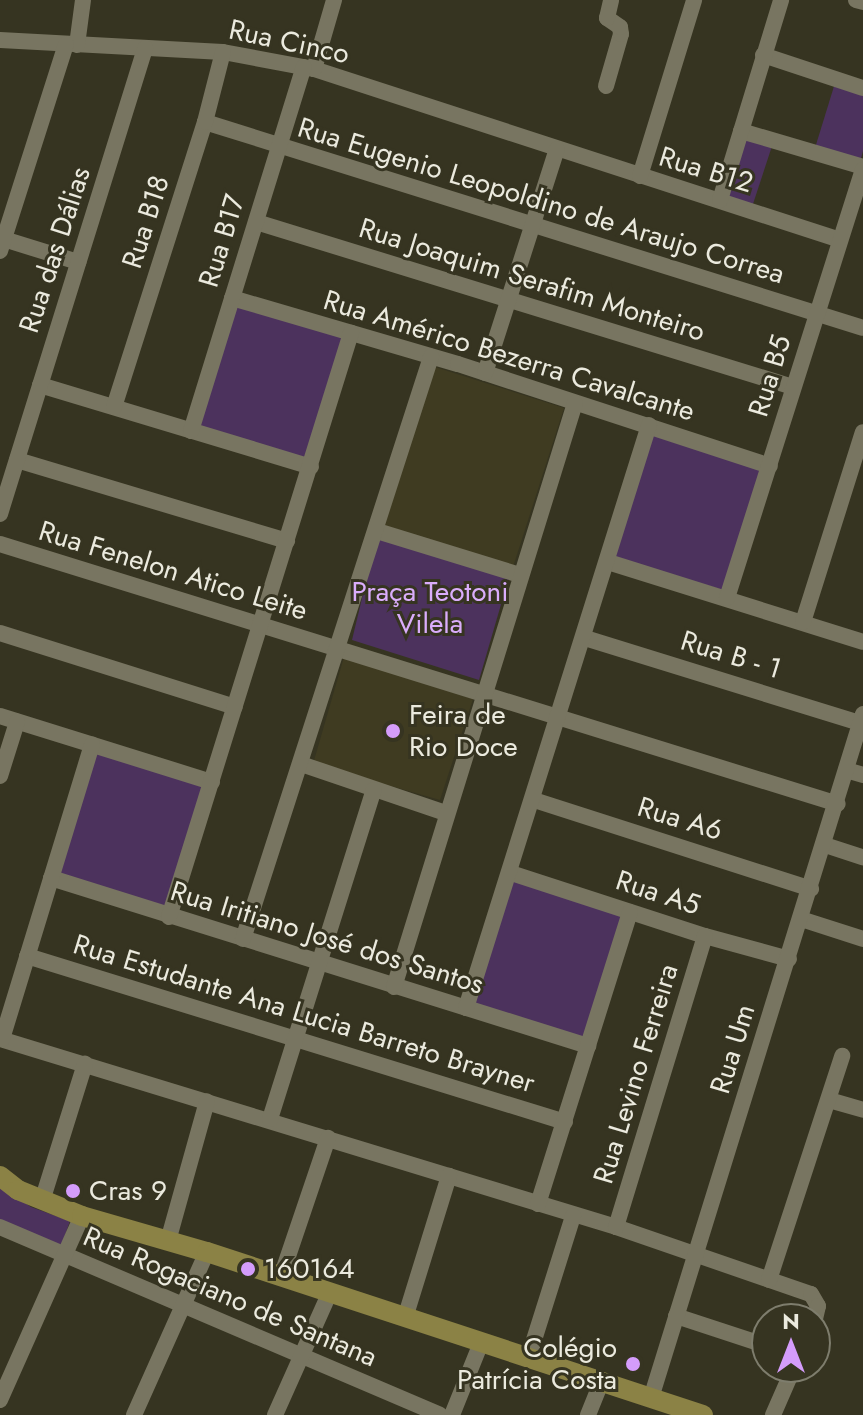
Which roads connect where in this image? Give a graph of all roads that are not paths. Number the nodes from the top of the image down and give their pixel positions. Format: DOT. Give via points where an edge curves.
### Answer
graph roads {
  1 [pos="83,0"];
  2 [pos="334,0"];
  3 [pos="611,0"];
  4 [pos="694,0"];
  5 [pos="781,0"];
  6 [pos="856,0"];
  7 [pos="863,2"];
  8 [pos="0,40"];
  9 [pos="72,44"];
  10 [pos="145,48"];
  11 [pos="223,52"];
  12 [pos="763,55"];
  13 [pos="309,68"];
  14 [pos="606,86"];
  15 [pos="863,88"];
  16 [pos="205,122"];
  17 [pos="741,131"];
  18 [pos="278,146"];
  19 [pos="557,149"];
  20 [pos="863,168"];
  21 [pos="640,176"];
  22 [pos="720,200"];
  23 [pos="256,222"];
  24 [pos="532,226"];
  25 [pos="840,240"];
  26 [pos="1,243"];
  27 [pos="78,262"];
  28 [pos="232,298"];
  29 [pos="508,299"];
  30 [pos="817,314"];
  31 [pos="863,328"];
  32 [pos="351,333"];
  33 [pos="431,357"];
  34 [pos="485,373"];
  35 [pos="40,385"];
  36 [pos="793,387"];
  37 [pos="575,403"];
  38 [pos="114,407"];
  39 [pos="649,425"];
  40 [pos="191,431"];
  41 [pos="863,432"];
  42 [pos="17,460"];
  43 [pos="770,466"];
  44 [pos="311,467"];
  45 [pos="0,514"];
  46 [pos="377,531"];
  47 [pos="287,541"];
  48 [pos="0,544"];
  49 [pos="608,562"];
  50 [pos="520,575"];
  51 [pos="727,598"];
  52 [pos="803,622"];
  53 [pos="260,625"];
  54 [pos="0,633"];
  55 [pos="585,638"];
  56 [pos="863,642"];
  57 [pos="340,650"];
  58 [pos="482,695"];
  59 [pos="235,707"];
  60 [pos="8,719"];
  61 [pos="560,719"];
  62 [pos="861,719"];
  63 [pos="92,744"];
  64 [pos="301,764"];
  65 [pos="846,770"];
  66 [pos="863,775"];
  67 [pos="0,776"];
  68 [pos="212,782"];
  69 [pos="374,790"];
  70 [pos="534,800"];
  71 [pos="838,804"];
  72 [pos="446,813"];
  73 [pos="825,845"];
  74 [pos="863,857"];
  75 [pos="511,873"];
  76 [pos="51,878"];
  77 [pos="811,889"];
  78 [pos="630,912"];
  79 [pos="169,917"];
  80 [pos="801,919"];
  81 [pos="705,936"];
  82 [pos="243,939"];
  83 [pos="863,939"];
  84 [pos="27,956"];
  85 [pos="789,959"];
  86 [pos="318,963"];
  87 [pos="394,987"];
  88 [pos="466,1008"];
  89 [pos="1,1039"];
  90 [pos="295,1039"];
  91 [pos="588,1046"];
  92 [pos="842,1056"];
  93 [pos="85,1064"];
  94 [pos="829,1100"];
  95 [pos="207,1101"];
  96 [pos="863,1110"];
  97 [pos="270,1119"];
  98 [pos="565,1122"];
  99 [pos="328,1138"];
  100 [pos="0,1176"];
  101 [pos="449,1176"];
  102 [pos="42,1201"];
  103 [pos="538,1204"];
  104 [pos="82,1216"];
  105 [pos="573,1216"];
  106 [pos="0,1227"];
  107 [pos="616,1227"];
  108 [pos="168,1241"];
  109 [pos="207,1252"];
  110 [pos="67,1255"];
  111 [pos="696,1255"];
  112 [pos="281,1277"];
  113 [pos="769,1280"];
  114 [pos="329,1294"];
  115 [pos="816,1303"];
  116 [pos="184,1306"];
  117 [pos="676,1316"];
  118 [pos="405,1318"];
  119 [pos="751,1341"];
  120 [pos="481,1343"];
  121 [pos="301,1355"];
  122 [pos="528,1359"];
  123 [pos="601,1383"];
  124 [pos="787,1383"];
  125 [pos="651,1398"];
  126 [pos="0,1400"];
  127 [pos="134,1415"];
  128 [pos="275,1415"];
  129 [pos="440,1415"];
  130 [pos="452,1415"];
  131 [pos="588,1415"];
  132 [pos="703,1415"];
  133 [pos="773,1415"];
  1 -- 9 [label="street"];
  2 -- 13 [label="street, Rua B17"];
  3 -- 14 [label="street" via="607,18 621,34"];
  4 -- 21 [label="street"];
  5 -- 12 [label="street"];
  6 -- 7 [label="street"];
  8 -- 9 [label="street, Rua Cinco"];
  9 -- 10 [label="street, Rua Cinco"];
  9 -- 26 [label="street"];
  10 -- 11 [label="street, Rua Cinco"];
  10 -- 27 [label="street, Rua das Dálias"];
  11 -- 13 [label="street, Rua Cinco"];
  11 -- 16 [label="street, Rua B18"];
  12 -- 15 [label="street"];
  12 -- 17 [label="street"];
  13 -- 18 [label="street, Rua B17"];
  13 -- 19 [label="street, Rua Cinco"];
  16 -- 18 [label="street, Rua Eugenio Leopoldino de Araujo Correa"];
  16 -- 38 [label="street, Rua B18"];
  17 -- 20 [label="street"];
  17 -- 22 [label="street"];
  18 -- 23 [label="street, Rua B17"];
  18 -- 24 [label="street, Rua Eugenio Leopoldino de Araujo Correa"];
  19 -- 21 [label="street, Rua B12"];
  19 -- 24 [label="street"];
  20 -- 25 [label="street, Rua B5"];
  21 -- 22 [label="street, Rua B12"];
  22 -- 25 [label="street, Rua B12"];
  23 -- 28 [label="street, Rua B17"];
  23 -- 29 [label="street, Rua Joaquim Serafim Monteiro"];
  24 -- 29 [label="street"];
  24 -- 30 [label="street, Rua Eugenio Leopoldino de Araujo Correa"];
  25 -- 30 [label="street, Rua B5"];
  26 -- 27 [label="street"];
  27 -- 35 [label="street, Rua das Dálias"];
  28 -- 32 [label="street, Rua Américo Bezerra Cavalcante"];
  28 -- 40 [label="street, Rua B17"];
  29 -- 34 [label="street"];
  29 -- 36 [label="street, Rua Joaquim Serafim Monteiro"];
  30 -- 31 [label="street, Rua Eugenio Leopoldino de Araujo Correa"];
  30 -- 36 [label="street, Rua B5"];
  32 -- 33 [label="street, Rua Américo Bezerra Cavalcante"];
  32 -- 44 [label="street"];
  33 -- 34 [label="street, Rua Américo Bezerra Cavalcante"];
  33 -- 46 [label="street"];
  34 -- 37 [label="street, Rua Américo Bezerra Cavalcante"];
  35 -- 38 [label="street"];
  35 -- 42 [label="street, Rua das Dálias"];
  36 -- 43 [label="street, Rua B5"];
  37 -- 39 [label="street, Rua Américo Bezerra Cavalcante"];
  37 -- 50 [label="street"];
  38 -- 40 [label="street"];
  39 -- 43 [label="street, Rua Américo Bezerra Cavalcante"];
  39 -- 49 [label="street"];
  40 -- 44 [label="street"];
  41 -- 52 [label="street"];
  42 -- 45 [label="street, Rua das Dálias"];
  42 -- 47 [label="street"];
  43 -- 51 [label="street, Rua B5"];
  44 -- 47 [label="street"];
  46 -- 50 [label="street"];
  46 -- 57 [label="street"];
  47 -- 53 [label="street"];
  48 -- 53 [label="street, Rua Fenelon Atico Leite"];
  49 -- 51 [label="street"];
  49 -- 55 [label="street"];
  50 -- 58 [label="street"];
  51 -- 52 [label="street"];
  52 -- 56 [label="street"];
  53 -- 57 [label="street, Rua Fenelon Atico Leite"];
  53 -- 59 [label="street"];
  54 -- 59 [label="street"];
  55 -- 61 [label="street"];
  55 -- 62 [label="street, Rua B - 1"];
  57 -- 58 [label="street, Rua Fenelon Atico Leite"];
  57 -- 64 [label="street"];
  58 -- 61 [label="street, Rua Fenelon Atico Leite"];
  58 -- 72 [label="street"];
  59 -- 68 [label="street"];
  60 -- 63 [label="street"];
  60 -- 67 [label="street"];
  61 -- 70 [label="street"];
  61 -- 71 [label="street, Rua Fenelon Atico Leite"];
  62 -- 65 [label="street, Rua Um"];
  63 -- 68 [label="street"];
  63 -- 76 [label="street"];
  64 -- 69 [label="street"];
  64 -- 82 [label="street"];
  65 -- 66 [label="street"];
  65 -- 71 [label="street, Rua Um"];
  68 -- 79 [label="street"];
  69 -- 72 [label="street"];
  69 -- 86 [label="street"];
  70 -- 75 [label="street"];
  70 -- 77 [label="street, Rua A6"];
  71 -- 73 [label="street, Rua Um"];
  72 -- 87 [label="street"];
  73 -- 74 [label="street"];
  73 -- 77 [label="street, Rua Um"];
  75 -- 78 [label="street, Rua A5"];
  75 -- 88 [label="street"];
  76 -- 79 [label="street, Rua Iritiano José dos Santos"];
  76 -- 84 [label="street"];
  77 -- 80 [label="street, Rua Um"];
  78 -- 81 [label="street, Rua A5"];
  78 -- 91 [label="street"];
  79 -- 82 [label="street, Rua Iritiano José dos Santos"];
  80 -- 83 [label="street"];
  80 -- 85 [label="street, Rua Um"];
  81 -- 85 [label="street, Rua A5"];
  81 -- 107 [label="street, Rua Levino Ferreira"];
  82 -- 86 [label="street, Rua Iritiano José dos Santos"];
  84 -- 89 [label="street"];
  84 -- 90 [label="street, Rua Estudante Ana Lucia Barreto Brayner"];
  85 -- 111 [label="street, Rua Um"];
  86 -- 87 [label="street, Rua Iritiano José dos Santos"];
  86 -- 90 [label="street"];
  87 -- 88 [label="street, Rua Iritiano José dos Santos"];
  88 -- 91 [label="street, Rua Iritiano José dos Santos"];
  89 -- 93 [label="street"];
  90 -- 97 [label="street"];
  90 -- 98 [label="street, Rua Estudante Ana Lucia Barreto Brayner"];
  91 -- 98 [label="street"];
  92 -- 94 [label="street"];
  93 -- 95 [label="street"];
  93 -- 102 [label="street"];
  94 -- 96 [label="street"];
  94 -- 113 [label="street"];
  95 -- 97 [label="street"];
  95 -- 108 [label="street"];
  97 -- 99 [label="street"];
  98 -- 103 [label="street"];
  99 -- 101 [label="street"];
  99 -- 112 [label="street"];
  100 -- 102 [label="main road"];
  101 -- 103 [label="street"];
  101 -- 118 [label="street"];
  102 -- 104 [label="main road"];
  103 -- 105 [label="street"];
  104 -- 108 [label="main road"];
  104 -- 110 [label="street"];
  105 -- 107 [label="street"];
  105 -- 122 [label="street"];
  106 -- 110 [label="street, Rua Rogaciano de Santana"];
  107 -- 111 [label="street"];
  108 -- 109 [label="main road"];
  109 -- 112 [label="main road"];
  109 -- 116 [label="street"];
  110 -- 116 [label="street, Rua Rogaciano de Santana"];
  110 -- 126 [label="street"];
  111 -- 113 [label="street"];
  111 -- 117 [label="street, Rua Um"];
  112 -- 114 [label="main road"];
  113 -- 115 [label="street" via="811,1294"];
  114 -- 118 [label="main road"];
  114 -- 121 [label="street"];
  116 -- 121 [label="street, Rua Rogaciano de Santana"];
  116 -- 127 [label="street"];
  117 -- 119 [label="street"];
  117 -- 125 [label="street, Rua Um"];
  118 -- 120 [label="main road"];
  120 -- 122 [label="main road"];
  120 -- 130 [label="street"];
  121 -- 128 [label="street"];
  121 -- 129 [label="street, Rua Rogaciano de Santana"];
  122 -- 123 [label="main road"];
  123 -- 125 [label="main road"];
  123 -- 131 [label="street"];
  124 -- 133 [label="street"];
  125 -- 132 [label="main road"];
}
